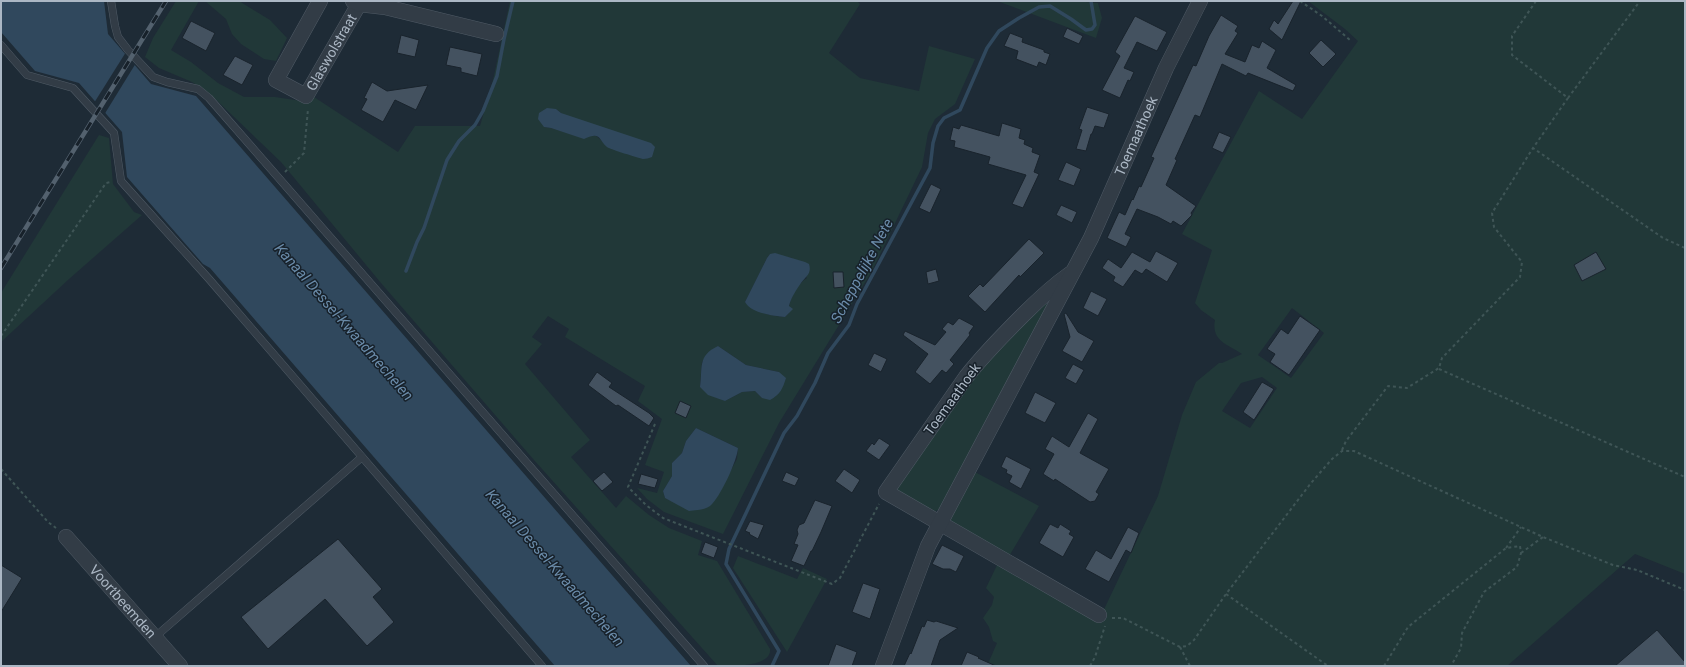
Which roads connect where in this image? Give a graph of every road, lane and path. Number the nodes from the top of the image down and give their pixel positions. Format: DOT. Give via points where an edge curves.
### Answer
graph roads {
  1 [pos="111,1"];
  2 [pos="320,1"];
  3 [pos="1200,1"];
  4 [pos="1300,1"];
  5 [pos="1536,1"];
  6 [pos="1640,1"];
  7 [pos="356,3"];
  8 [pos="496,34"];
  9 [pos="1350,40"];
  10 [pos="1,45"];
  11 [pos="306,96"];
  12 [pos="1568,98"];
  13 [pos="1533,148"];
  14 [pos="278,178"];
  15 [pos="121,181"];
  16 [pos="1685,248"];
  17 [pos="1073,273"];
  18 [pos="1,336"];
  19 [pos="1438,368"];
  20 [pos="655,424"];
  21 [pos="1342,451"];
  22 [pos="362,457"];
  23 [pos="1,469"];
  24 [pos="1685,477"];
  25 [pos="886,492"];
  26 [pos="940,523"];
  27 [pos="1521,527"];
  28 [pos="66,537"];
  29 [pos="1543,537"];
  30 [pos="1506,548"];
  31 [pos="1522,553"];
  32 [pos="1685,590"];
  33 [pos="1226,594"];
  34 [pos="1104,620"];
  35 [pos="154,637"];
  36 [pos="1180,647"];
  37 [pos="180,666"];
  38 [pos="542,666"];
  39 [pos="704,666"];
  40 [pos="883,666"];
  41 [pos="1090,666"];
  42 [pos="1190,666"];
  43 [pos="1328,666"];
  44 [pos="1384,666"];
  45 [pos="1451,666"];
  1 -- 14 [label="lane" via="118,37 153,77 198,89 209,98"];
  2 -- 11 [label="street, Glaswolstraat" via="276,80"];
  3 -- 17 [label="street, Toemaathoek" via="1166,68"];
  4 -- 9 [label="path"];
  5 -- 12 [label="path" via="1512,36 1512,55"];
  6 -- 12 [label="path"];
  7 -- 8 [label="street, Glaswolstraat"];
  7 -- 11 [label="street, Glaswolstraat"];
  10 -- 15 [label="lane" via="27,76 73,88 114,133"];
  11 -- 14 [label="path" via="308,105 304,153"];
  12 -- 13 [label="path"];
  13 -- 16 [label="path" via="1663,238"];
  13 -- 19 [label="path" via="1492,213 1494,227 1522,262 1520,277 1442,358"];
  14 -- 39 [label="lane"];
  15 -- 18 [label="path" via="106,183"];
  15 -- 22 [label="lane"];
  17 -- 25 [label="street, Toemaathoek" via="1058,282 980,359"];
  17 -- 26 [label="street, Toemaathoek"];
  19 -- 21 [label="path" via="1407,388 1388,386 1346,441"];
  19 -- 24 [label="path"];
  20 -- 25 [label="path" via="628,487 646,505 664,518 832,584 840,578"];
  21 -- 27 [label="path" via="1354,451"];
  21 -- 33 [label="path" via="1332,458 1311,483"];
  22 -- 35 [label="lane"];
  22 -- 38 [label="lane"];
  23 -- 28 [label="path" via="48,522"];
  25 -- 26 [label="street"];
  26 -- 34 [label="street"];
  26 -- 40 [label="street, Toemaathoek" via="928,546"];
  27 -- 29 [label="path"];
  27 -- 30 [label="path"];
  28 -- 35 [label="street, Voortbeemden"];
  29 -- 31 [label="path"];
  29 -- 32 [label="path"];
  30 -- 31 [label="path" via="1520,546"];
  30 -- 44 [label="path" via="1408,627"];
  31 -- 45 [label="path" via="1517,567 1484,592 1462,633 1461,648"];
  33 -- 36 [label="path" via="1194,640"];
  33 -- 43 [label="path"];
  34 -- 36 [label="path" via="1123,618"];
  34 -- 41 [label="path" via="1095,657"];
  35 -- 37 [label="street, Voortbeemden"];
  36 -- 42 [label="path"];
}
